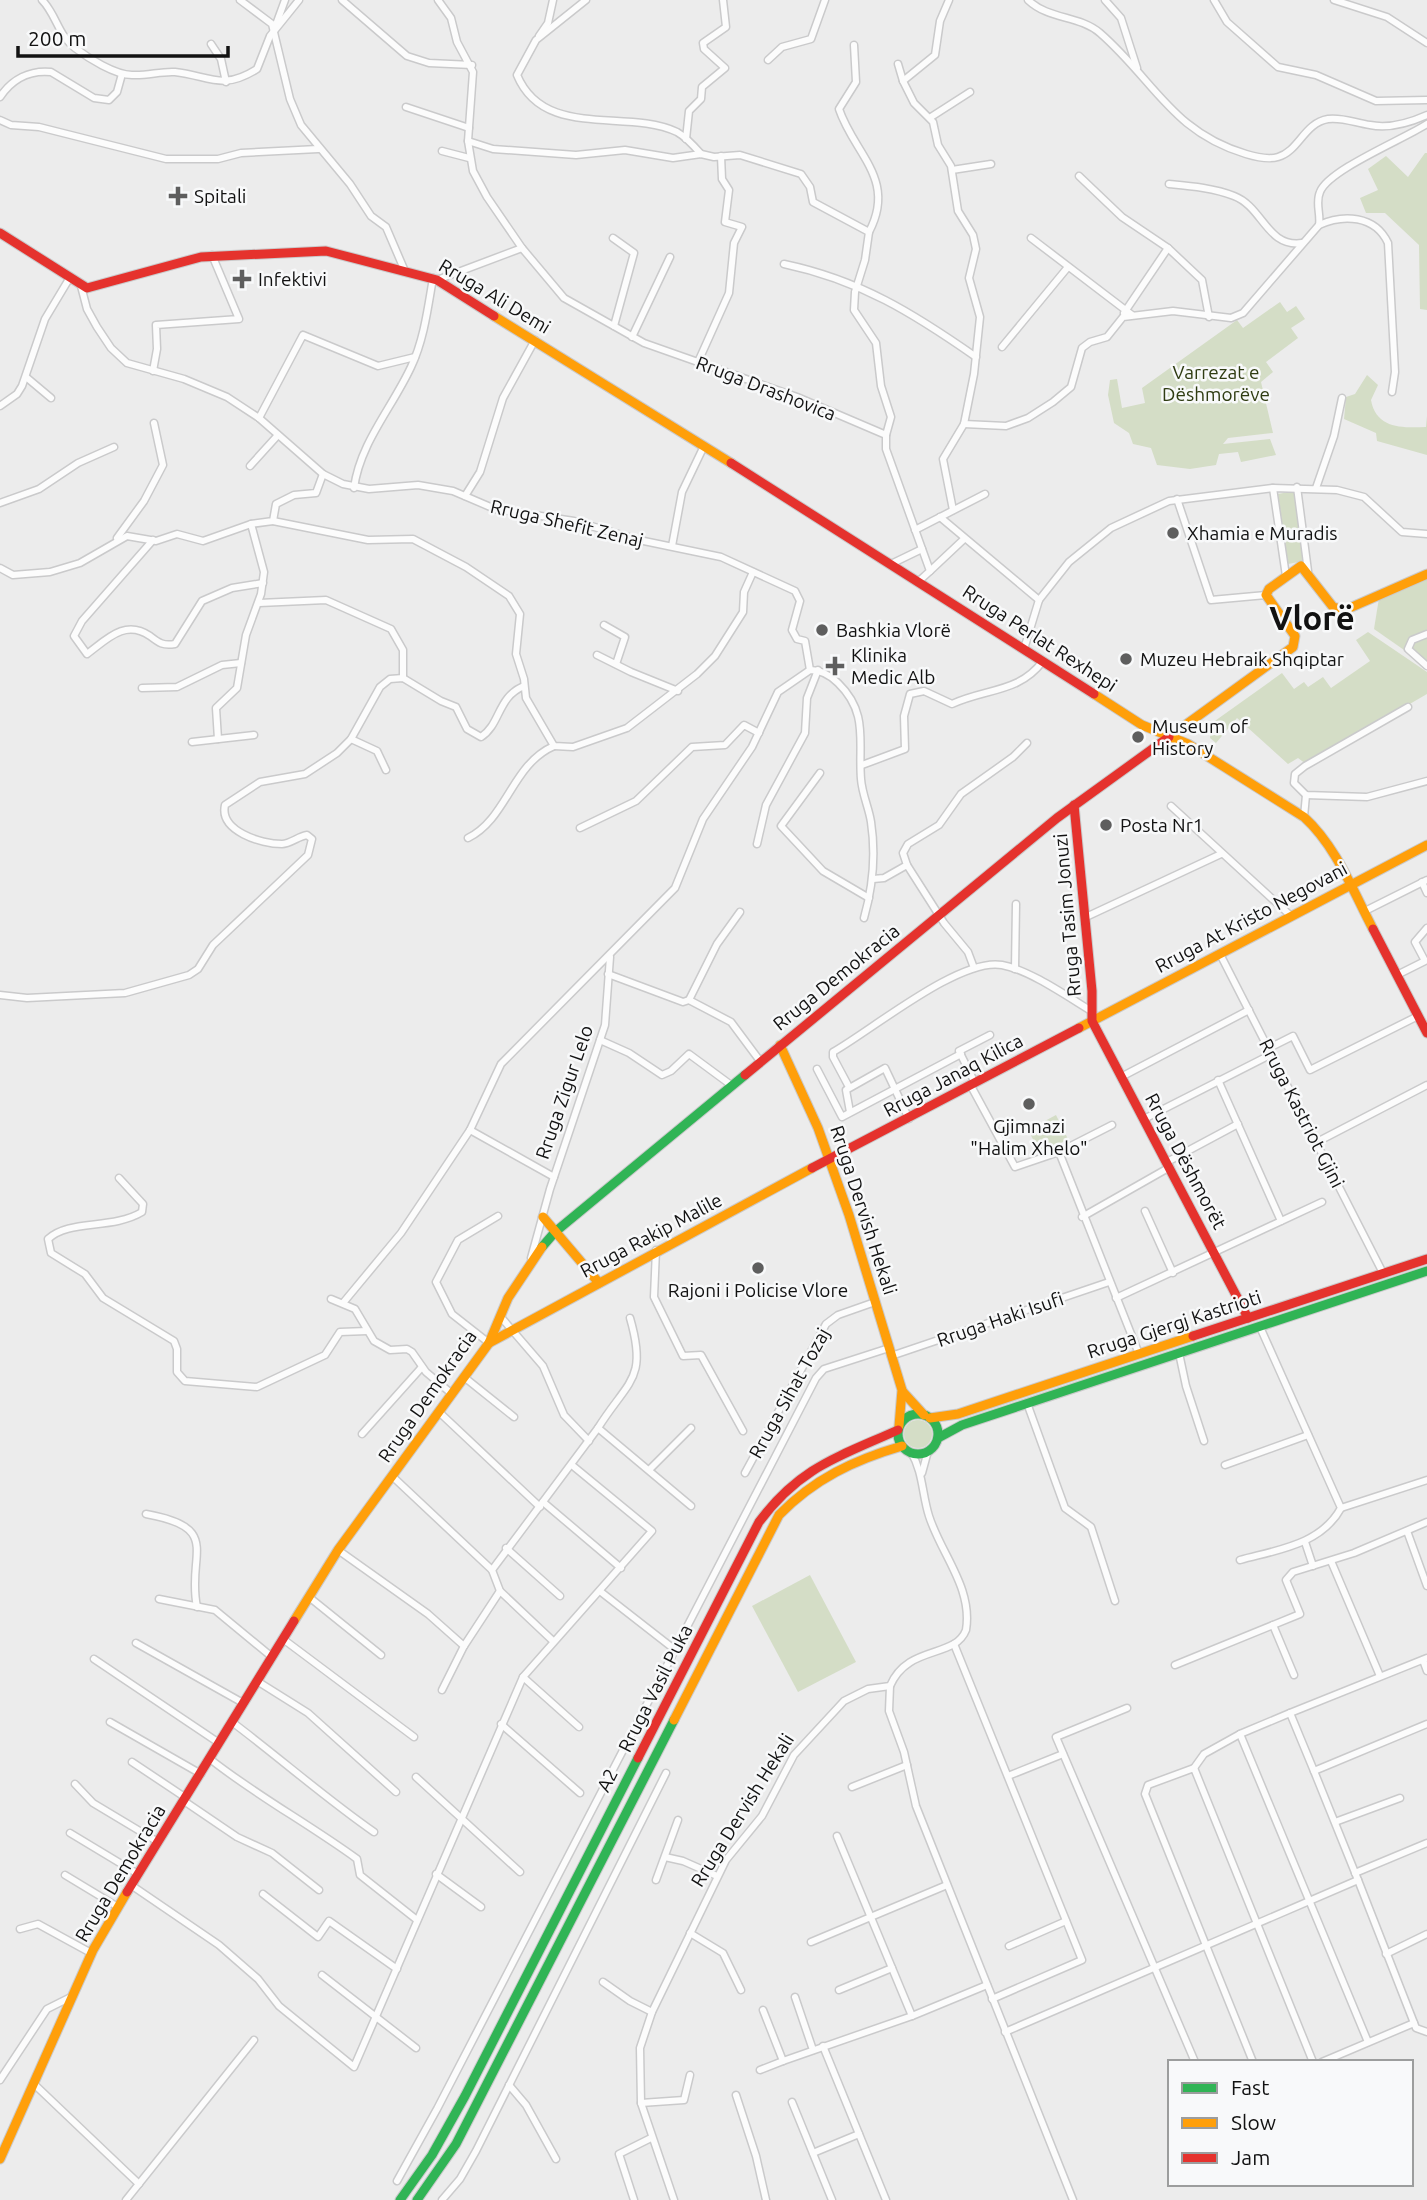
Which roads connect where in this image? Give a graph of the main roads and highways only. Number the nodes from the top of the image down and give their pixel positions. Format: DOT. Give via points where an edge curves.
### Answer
graph roads {
  1 [pos="0,233"];
  2 [pos="891,564"];
  3 [pos="1427,574"];
  4 [pos="1172,736"];
  5 [pos="1074,805"];
  6 [pos="1427,845"];
  7 [pos="1351,884"];
  8 [pos="1095,1016"];
  9 [pos="1427,1032"];
  10 [pos="780,1045"];
  11 [pos="831,1160"];
  12 [pos="543,1217"];
  13 [pos="555,1231"];
  14 [pos="1427,1259"];
  15 [pos="1427,1271"];
  16 [pos="599,1283"];
  17 [pos="1248,1318"];
  18 [pos="489,1343"];
  19 [pos="902,1390"];
  20 [pos="927,1416"];
  21 [pos="899,1428"];
  22 [pos="937,1438"];
  23 [pos="907,1449"];
  24 [pos="0,2159"];
  25 [pos="400,2200"];
  26 [pos="417,2200"];
  1 -- 2 [label="main road, Rruga Ali Demi" via="81,286 100,287 212,255 314,250 435,279"];
  2 -- 4 [label="main road, Rruga Perlat Rexhepi" via="1142,725"];
  3 -- 4 [label="main road, Rruga Demokracia" via="1345,610 1333,607 1301,566 1266,595 1295,636 1293,647"];
  4 -- 5 [label="main road, Rruga Demokracia"];
  4 -- 7 [label="main road, Rruga Perlat Rexhepi" via="1304,817 1326,840"];
  5 -- 8 [label="main road, Rruga Tasim Jonuzi"];
  5 -- 10 [label="main road, Rruga Demokracia"];
  6 -- 7 [label="main road, Rruga At Kristo Negovani"];
  7 -- 8 [label="main road, Rruga At Kristo Negovani"];
  7 -- 9 [label="main road, Rruga Perlat Rexhepi"];
  8 -- 11 [label="main road, Rruga Janaq Kilica"];
  8 -- 17 [label="main road, Rruga Dëshmorët" via="1121,1077"];
  10 -- 11 [label="main road, Rruga Dervish Hekali"];
  10 -- 13 [label="main road, Rruga Demokracia"];
  11 -- 16 [label="main road, Rruga Rakip Malile"];
  11 -- 19 [label="main road, Rruga Dervish Hekali"];
  12 -- 13 [label="main road"];
  13 -- 16 [label="main road"];
  13 -- 18 [label="main road, Rruga Demokracia" via="529,1265"];
  14 -- 17 [label="main road, Rruga Gjergj Kastrioti"];
  15 -- 22 [label="main road, Rruga Gjergj Kastrioti" via="962,1425"];
  16 -- 18 [label="main road, Rruga Rakip Malile"];
  17 -- 20 [label="main road, Rruga Gjergj Kastrioti" via="958,1414"];
  18 -- 24 [label="main road, Rruga Demokracia" via="338,1550 131,1885 91,1954"];
  19 -- 20 [label="main road, Rruga Dervish Hekali"];
  19 -- 21 [label="main road, Rruga Dervish Hekali"];
  20 -- 21 [label="main road" via="910,1415"];
  20 -- 22 [label="main road" via="937,1427"];
  21 -- 23 [label="main road"];
  21 -- 25 [label="main road, A2" via="809,1469 782,1492 759,1522 460,2105"];
  22 -- 23 [label="main road" via="928,1451"];
  23 -- 26 [label="main road, A2" via="827,1474 779,1515 456,2144"];
}
